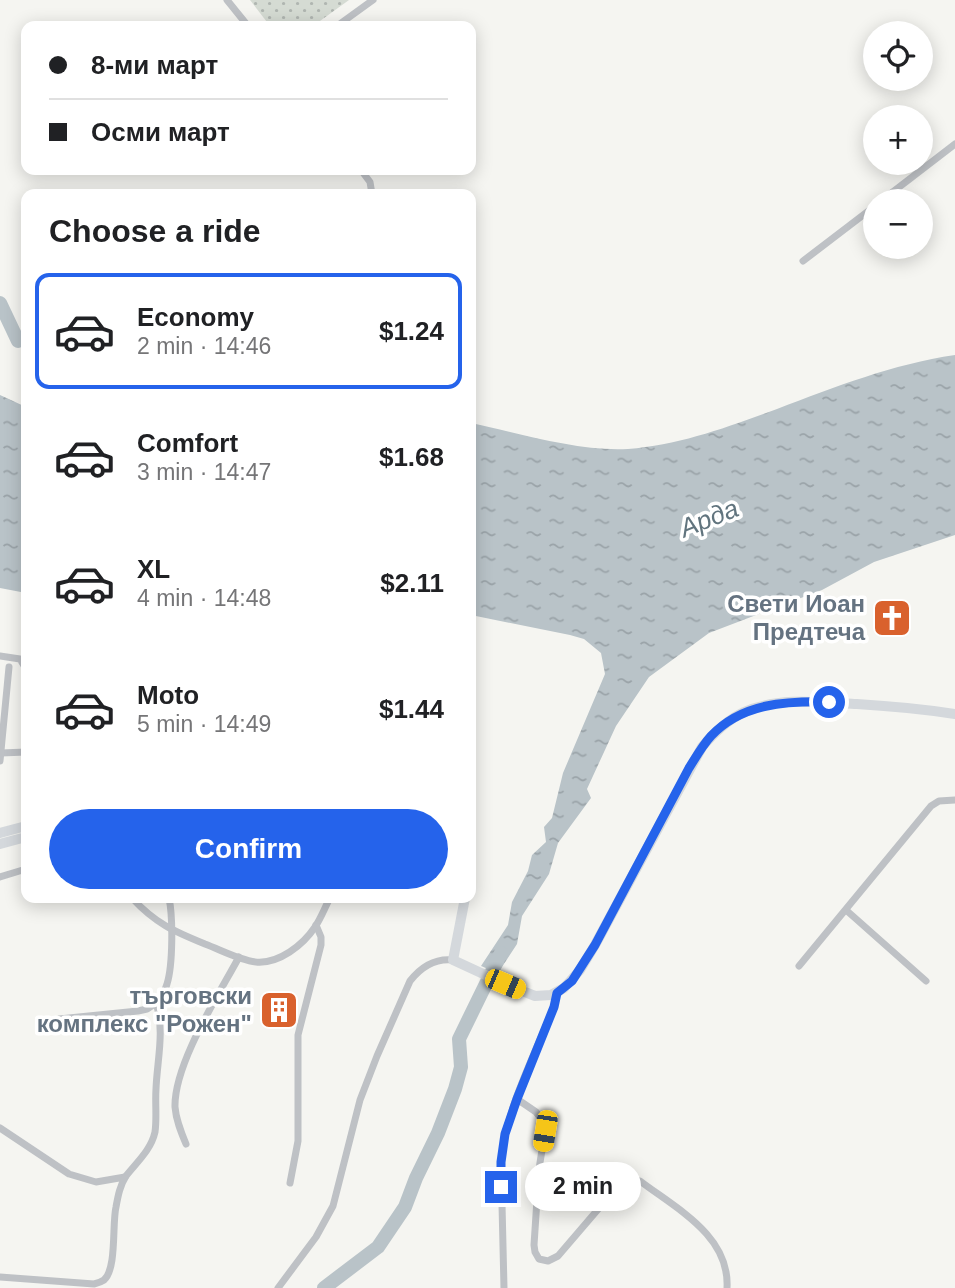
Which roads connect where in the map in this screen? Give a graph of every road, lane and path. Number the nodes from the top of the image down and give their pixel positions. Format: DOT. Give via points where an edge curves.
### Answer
graph roads {
  1 [pos="227,0"];
  2 [pos="373,0"];
  3 [pos="244,21"];
  4 [pos="344,21"];
  5 [pos="955,144"];
  6 [pos="897,189"];
  7 [pos="863,215"];
  8 [pos="803,261"];
  9 [pos="0,656"];
  10 [pos="21,661"];
  11 [pos="9,667"];
  12 [pos="955,714"];
  13 [pos="21,753"];
  14 [pos="1,757"];
  15 [pos="955,800"];
  16 [pos="21,827"];
  17 [pos="0,833"];
  18 [pos="21,838"];
  19 [pos="0,844"];
  20 [pos="21,871"];
  21 [pos="0,877"];
  22 [pos="137,903"];
  23 [pos="170,903"];
  24 [pos="327,903"];
  25 [pos="464,903"];
  26 [pos="846,909"];
  27 [pos="316,925"];
  28 [pos="239,957"];
  29 [pos="453,960"];
  30 [pos="799,966"];
  31 [pos="926,981"];
  32 [pos="557,993"];
  33 [pos="156,1003"];
  34 [pos="59,1019"];
  35 [pos="517,1099"];
  36 [pos="0,1128"];
  37 [pos="186,1144"];
  38 [pos="125,1177"];
  39 [pos="290,1183"];
  40 [pos="0,1277"];
  41 [pos="20,1278"];
  42 [pos="104,1280"];
  43 [pos="18,1288"];
  44 [pos="108,1288"];
  45 [pos="278,1288"];
  46 [pos="504,1288"];
  47 [pos="727,1288"];
  1 -- 3 [label="street"];
  2 -- 4 [label="street"];
  5 -- 6 [label="street"];
  7 -- 8 [label="street"];
  9 -- 10 [label="street"];
  11 -- 14 [label="street"];
  12 -- 32 [label="main road" via="799,702 745,711 729,720 702,747 595,945 572,981"];
  13 -- 14 [label="street"];
  15 -- 26 [label="street" via="931,806"];
  16 -- 17 [label="main road"];
  18 -- 19 [label="main road"];
  20 -- 21 [label="street"];
  22 -- 28 [label="street" via="158,922"];
  23 -- 33 [label="street" via="168,983"];
  24 -- 27 [label="street"];
  25 -- 29 [label="main road"];
  26 -- 30 [label="street"];
  26 -- 31 [label="street"];
  27 -- 28 [label="street" via="282,956 257,962"];
  27 -- 39 [label="street" via="321,945 298,1035 298,1141"];
  28 -- 37 [label="street" via="181,1073 175,1106"];
  29 -- 32 [label="main road" via="535,996"];
  29 -- 45 [label="street" via="427,965 410,981 360,1100 333,1206"];
  32 -- 35 [label="street"];
  33 -- 34 [label="street" via="138,1011"];
  33 -- 38 [label="street" via="160,1052 155,1131 145,1153"];
  35 -- 46 [label="street" via="501,1162"];
  35 -- 47 [label="street" via="536,1112 545,1131 534,1245 539,1259 558,1256 618,1186 634,1179 708,1233 725,1263"];
  36 -- 38 [label="street" via="69,1174 96,1182"];
  38 -- 42 [label="street"];
  40 -- 41 [label="street"];
  41 -- 42 [label="street" via="94,1284"];
  41 -- 43 [label="street"];
  42 -- 44 [label="street"];
}
